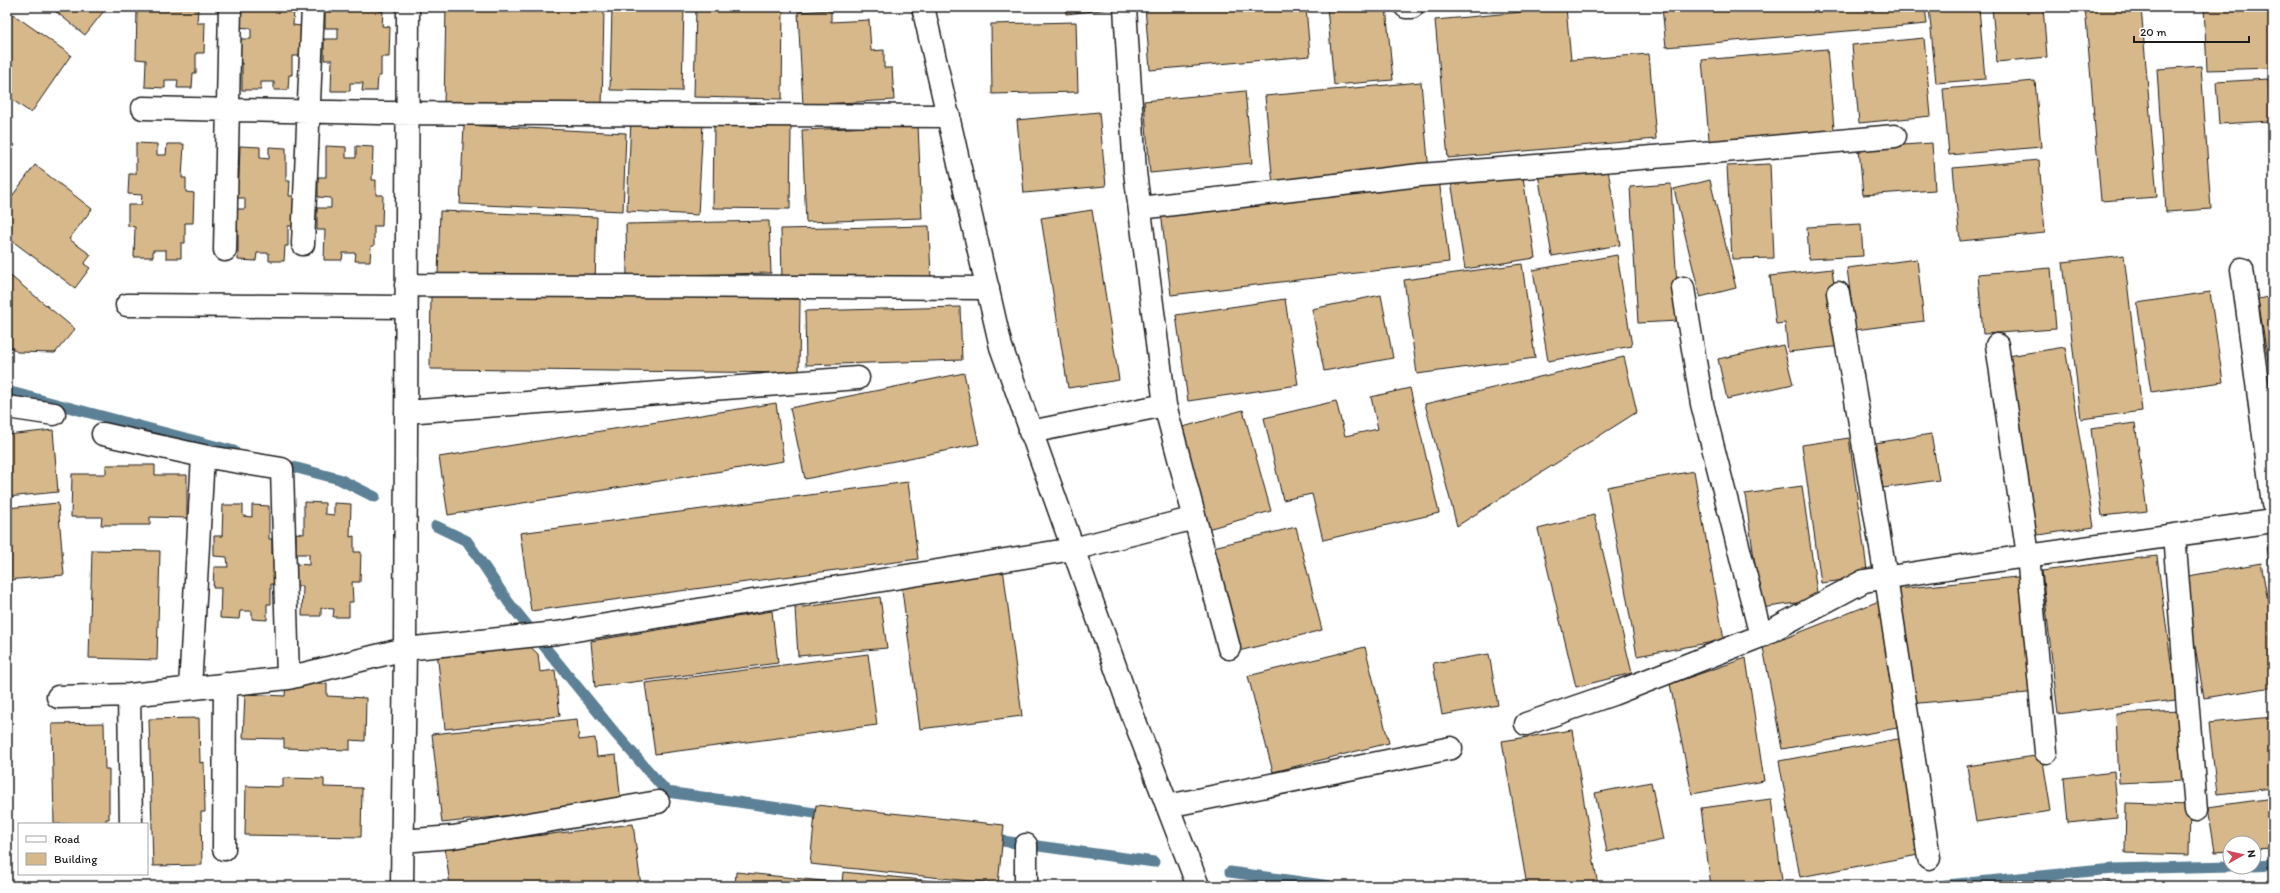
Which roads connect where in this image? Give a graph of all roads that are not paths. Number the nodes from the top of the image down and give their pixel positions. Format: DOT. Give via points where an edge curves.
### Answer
graph roads {
  1 [pos="230,7"];
  2 [pos="313,7"];
  3 [pos="408,7"];
  4 [pos="923,7"];
  5 [pos="1125,7"];
  6 [pos="1406,7"];
  7 [pos="1412,7"];
  8 [pos="142,108"];
  9 [pos="229,110"];
  10 [pos="308,112"];
  11 [pos="407,112"];
  12 [pos="949,116"];
  13 [pos="1895,136"];
  14 [pos="1140,208"];
  15 [pos="303,244"];
  16 [pos="225,250"];
  17 [pos="2242,269"];
  18 [pos="406,285"];
  19 [pos="988,288"];
  20 [pos="1683,288"];
  21 [pos="1838,293"];
  22 [pos="127,306"];
  23 [pos="406,307"];
  24 [pos="1997,345"];
  25 [pos="858,378"];
  26 [pos="1165,405"];
  27 [pos="7,407"];
  28 [pos="406,412"];
  29 [pos="54,414"];
  30 [pos="1030,432"];
  31 [pos="103,434"];
  32 [pos="203,456"];
  33 [pos="2273,504"];
  34 [pos="1195,518"];
  35 [pos="2273,521"];
  36 [pos="2174,535"];
  37 [pos="1072,549"];
  38 [pos="2028,555"];
  39 [pos="1886,578"];
  40 [pos="1761,636"];
  41 [pos="1229,648"];
  42 [pos="405,649"];
  43 [pos="288,678"];
  44 [pos="225,684"];
  45 [pos="190,688"];
  46 [pos="129,695"];
  47 [pos="58,697"];
  48 [pos="1526,724"];
  49 [pos="1451,748"];
  50 [pos="2046,752"];
  51 [pos="658,802"];
  52 [pos="1168,806"];
  53 [pos="2196,810"];
  54 [pos="131,823"];
  55 [pos="402,841"];
  56 [pos="1026,845"];
  57 [pos="224,849"];
  58 [pos="1929,858"];
  59 [pos="402,886"];
  60 [pos="1026,886"];
  61 [pos="1198,886"];
  1 -- 9 [label="street"];
  2 -- 10 [label="street"];
  3 -- 11 [label="street"];
  4 -- 12 [label="street"];
  5 -- 14 [label="street" via="1135,172"];
  6 -- 7 [label="street"];
  8 -- 9 [label="street"];
  9 -- 10 [label="street"];
  9 -- 16 [label="street"];
  10 -- 11 [label="street"];
  10 -- 15 [label="street"];
  11 -- 12 [label="street"];
  11 -- 18 [label="street"];
  12 -- 19 [label="street"];
  13 -- 14 [label="street" via="1420,175"];
  14 -- 26 [label="street"];
  17 -- 33 [label="street"];
  18 -- 19 [label="street"];
  18 -- 23 [label="street"];
  19 -- 30 [label="street" via="1001,347"];
  20 -- 40 [label="street" via="1702,404"];
  21 -- 39 [label="street"];
  22 -- 23 [label="street"];
  23 -- 28 [label="street"];
  24 -- 38 [label="street"];
  25 -- 28 [label="street"];
  26 -- 30 [label="street"];
  26 -- 34 [label="street"];
  27 -- 29 [label="street"];
  28 -- 42 [label="street"];
  30 -- 37 [label="street"];
  31 -- 32 [label="street"];
  32 -- 43 [label="street" via="282,469"];
  32 -- 45 [label="street"];
  34 -- 37 [label="street"];
  34 -- 41 [label="street"];
  35 -- 36 [label="street"];
  36 -- 38 [label="street"];
  36 -- 53 [label="street"];
  37 -- 42 [label="street" via="557,633"];
  37 -- 52 [label="street"];
  38 -- 39 [label="street"];
  38 -- 50 [label="street"];
  39 -- 40 [label="street" via="1864,581"];
  39 -- 58 [label="street"];
  40 -- 48 [label="street" via="1613,694"];
  42 -- 43 [label="street"];
  42 -- 55 [label="street"];
  43 -- 44 [label="street"];
  44 -- 45 [label="street"];
  44 -- 57 [label="street"];
  45 -- 46 [label="street"];
  46 -- 47 [label="street"];
  46 -- 54 [label="street"];
  49 -- 52 [label="street"];
  51 -- 55 [label="street" via="453,837"];
  52 -- 61 [label="street"];
  55 -- 59 [label="street"];
  56 -- 60 [label="street"];
}
